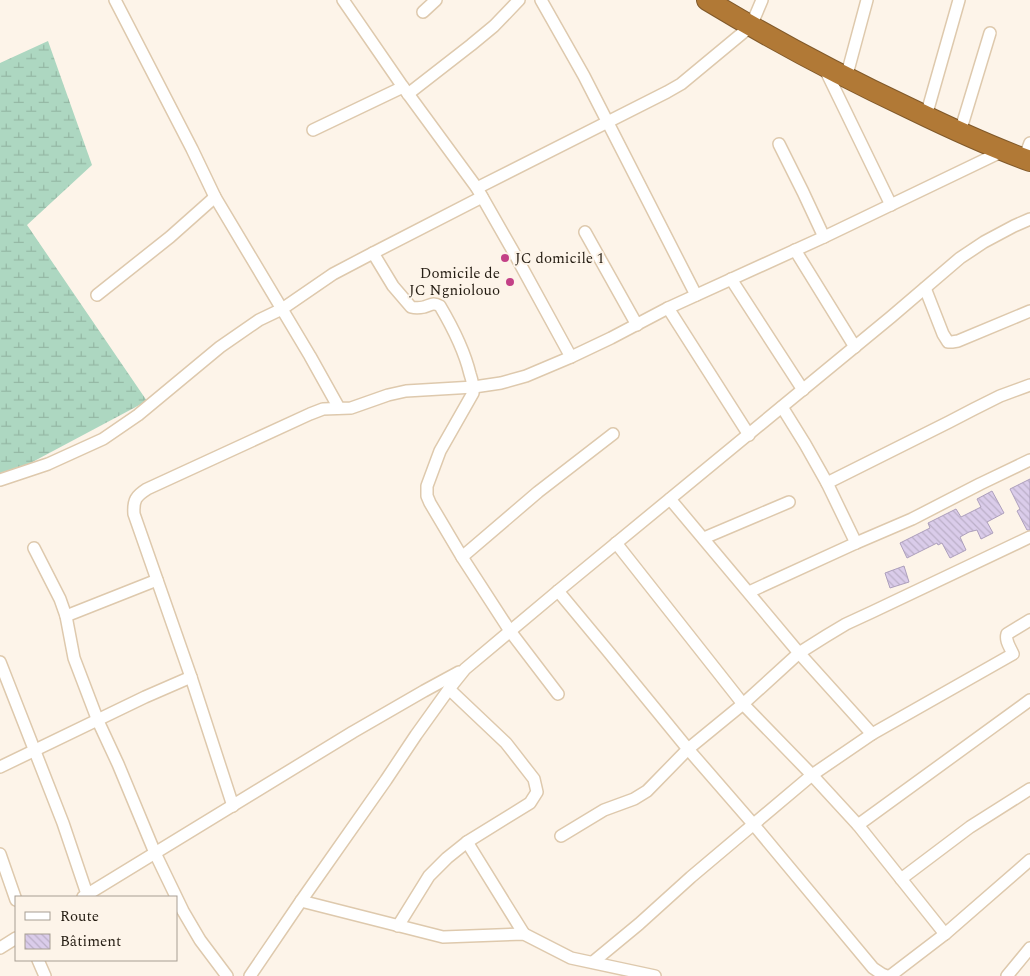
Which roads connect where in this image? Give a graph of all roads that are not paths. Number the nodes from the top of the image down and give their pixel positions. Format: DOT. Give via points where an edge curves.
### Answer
graph roads {
  1 [pos="115,0"];
  2 [pos="343,0"];
  3 [pos="436,0"];
  4 [pos="518,0"];
  5 [pos="541,0"];
  6 [pos="707,0"];
  7 [pos="762,0"];
  8 [pos="867,0"];
  9 [pos="959,0"];
  10 [pos="423,12"];
  11 [pos="751,26"];
  12 [pos="990,33"];
  13 [pos="824,66"];
  14 [pos="846,78"];
  15 [pos="406,90"];
  16 [pos="926,116"];
  17 [pos="608,122"];
  18 [pos="313,130"];
  19 [pos="960,132"];
  20 [pos="779,144"];
  21 [pos="1003,151"];
  22 [pos="1028,154"];
  23 [pos="480,192"];
  24 [pos="215,197"];
  25 [pos="891,205"];
  26 [pos="1030,219"];
  27 [pos="585,232"];
  28 [pos="824,237"];
  29 [pos="795,250"];
  30 [pos="373,253"];
  31 [pos="731,278"];
  32 [pos="925,288"];
  33 [pos="97,295"];
  34 [pos="696,295"];
  35 [pos="668,308"];
  36 [pos="282,309"];
  37 [pos="1030,311"];
  38 [pos="637,325"];
  39 [pos="855,347"];
  40 [pos="571,357"];
  41 [pos="1030,385"];
  42 [pos="474,387"];
  43 [pos="803,390"];
  44 [pos="782,407"];
  45 [pos="339,408"];
  46 [pos="612,434"];
  47 [pos="749,435"];
  48 [pos="1030,460"];
  49 [pos="0,480"];
  50 [pos="827,483"];
  51 [pos="670,499"];
  52 [pos="789,502"];
  53 [pos="704,538"];
  54 [pos="1030,538"];
  55 [pos="616,543"];
  56 [pos="856,543"];
  57 [pos="34,548"];
  58 [pos="462,556"];
  59 [pos="157,580"];
  60 [pos="558,591"];
  61 [pos="749,592"];
  62 [pos="66,616"];
  63 [pos="1030,620"];
  64 [pos="510,631"];
  65 [pos="799,653"];
  66 [pos="0,662"];
  67 [pos="465,669"];
  68 [pos="191,676"];
  69 [pos="449,689"];
  70 [pos="558,694"];
  71 [pos="1030,700"];
  72 [pos="743,704"];
  73 [pos="98,721"];
  74 [pos="872,734"];
  75 [pos="688,749"];
  76 [pos="36,750"];
  77 [pos="0,768"];
  78 [pos="812,775"];
  79 [pos="1030,789"];
  80 [pos="233,806"];
  81 [pos="754,825"];
  82 [pos="858,825"];
  83 [pos="561,836"];
  84 [pos="467,842"];
  85 [pos="155,853"];
  86 [pos="0,854"];
  87 [pos="1030,860"];
  88 [pos="901,879"];
  89 [pos="85,896"];
  90 [pos="176,896"];
  91 [pos="15,897"];
  92 [pos="178,901"];
  93 [pos="301,901"];
  94 [pos="398,926"];
  95 [pos="524,934"];
  96 [pos="945,934"];
  97 [pos="15,939"];
  98 [pos="0,948"];
  99 [pos="1030,948"];
  100 [pos="38,961"];
  101 [pos="592,962"];
  102 [pos="44,976"];
  103 [pos="227,976"];
  104 [pos="250,976"];
  105 [pos="655,976"];
  106 [pos="889,976"];
  107 [pos="1007,976"];
  1 -- 24 [label="street"];
  2 -- 15 [label="street"];
  3 -- 10 [label="street"];
  4 -- 15 [label="street" via="471,45"];
  5 -- 17 [label="street"];
  6 -- 11 [label="highway"];
  7 -- 11 [label="street"];
  8 -- 14 [label="street"];
  9 -- 16 [label="street"];
  11 -- 13 [label="highway"];
  11 -- 17 [label="street" via="680,84"];
  12 -- 19 [label="street"];
  13 -- 14 [label="highway"];
  13 -- 25 [label="street"];
  14 -- 16 [label="highway"];
  15 -- 18 [label="street"];
  15 -- 23 [label="street"];
  16 -- 19 [label="highway"];
  17 -- 23 [label="street"];
  17 -- 34 [label="street"];
  19 -- 21 [label="highway"];
  20 -- 28 [label="street"];
  21 -- 22 [label="highway"];
  21 -- 25 [label="street"];
  23 -- 30 [label="street"];
  23 -- 40 [label="street"];
  24 -- 33 [label="street"];
  24 -- 36 [label="street"];
  25 -- 28 [label="street"];
  26 -- 32 [label="street" via="960,258"];
  27 -- 38 [label="street"];
  28 -- 29 [label="street"];
  29 -- 31 [label="street"];
  29 -- 39 [label="street"];
  30 -- 36 [label="street" via="333,274"];
  30 -- 42 [label="street" via="393,286 411,307 440,306 462,346"];
  31 -- 34 [label="street"];
  31 -- 43 [label="street"];
  32 -- 37 [label="street" via="948,342"];
  32 -- 39 [label="street"];
  34 -- 35 [label="street"];
  35 -- 38 [label="street"];
  35 -- 47 [label="street"];
  36 -- 45 [label="street"];
  36 -- 49 [label="street" via="259,320 220,347 138,415 103,439 48,464"];
  38 -- 40 [label="street"];
  39 -- 43 [label="street"];
  40 -- 42 [label="street" via="526,376"];
  41 -- 50 [label="street" via="1000,396"];
  42 -- 45 [label="street" via="406,392 351,408"];
  42 -- 58 [label="street" via="470,401 440,451 427,496"];
  43 -- 44 [label="street"];
  44 -- 47 [label="street"];
  44 -- 50 [label="street"];
  45 -- 59 [label="street" via="310,414 141,493 135,499 134,514"];
  46 -- 58 [label="street"];
  47 -- 51 [label="street"];
  48 -- 56 [label="street"];
  50 -- 56 [label="street"];
  51 -- 53 [label="street"];
  51 -- 55 [label="street"];
  52 -- 53 [label="street"];
  53 -- 61 [label="street"];
  54 -- 65 [label="street" via="846,624"];
  55 -- 60 [label="street"];
  55 -- 72 [label="street"];
  56 -- 61 [label="street"];
  57 -- 62 [label="street"];
  58 -- 64 [label="street"];
  59 -- 62 [label="street"];
  59 -- 68 [label="street"];
  60 -- 64 [label="street"];
  60 -- 75 [label="street"];
  61 -- 65 [label="street"];
  62 -- 73 [label="street" via="74,658"];
  63 -- 74 [label="street" via="1007,634 1013,654"];
  64 -- 67 [label="street"];
  64 -- 70 [label="street"];
  65 -- 72 [label="street"];
  65 -- 74 [label="street"];
  66 -- 76 [label="street"];
  67 -- 69 [label="street"];
  67 -- 80 [label="street" via="394,708"];
  68 -- 73 [label="street"];
  68 -- 80 [label="street"];
  69 -- 84 [label="street" via="506,743 534,780 537,792 530,803"];
  69 -- 93 [label="street"];
  71 -- 82 [label="street"];
  72 -- 75 [label="street"];
  72 -- 78 [label="street"];
  73 -- 76 [label="street"];
  73 -- 85 [label="street"];
  74 -- 78 [label="street"];
  75 -- 81 [label="street"];
  75 -- 83 [label="street" via="647,791 604,810"];
  76 -- 77 [label="street"];
  76 -- 89 [label="street"];
  78 -- 81 [label="street"];
  78 -- 82 [label="street"];
  79 -- 88 [label="street"];
  80 -- 85 [label="street"];
  81 -- 101 [label="street"];
  81 -- 106 [label="street" via="873,968"];
  82 -- 88 [label="street"];
  84 -- 94 [label="street" via="429,876"];
  84 -- 95 [label="street"];
  85 -- 89 [label="street"];
  85 -- 90 [label="street"];
  86 -- 91 [label="street"];
  87 -- 96 [label="street"];
  88 -- 96 [label="street"];
  92 -- 103 [label="street" via="200,940"];
  93 -- 94 [label="street"];
  93 -- 104 [label="street"];
  94 -- 95 [label="street" via="443,937"];
  95 -- 101 [label="street" via="571,958"];
  96 -- 106 [label="street"];
  97 -- 98 [label="street"];
  99 -- 107 [label="street"];
  100 -- 102 [label="street"];
  101 -- 105 [label="street"];
}
